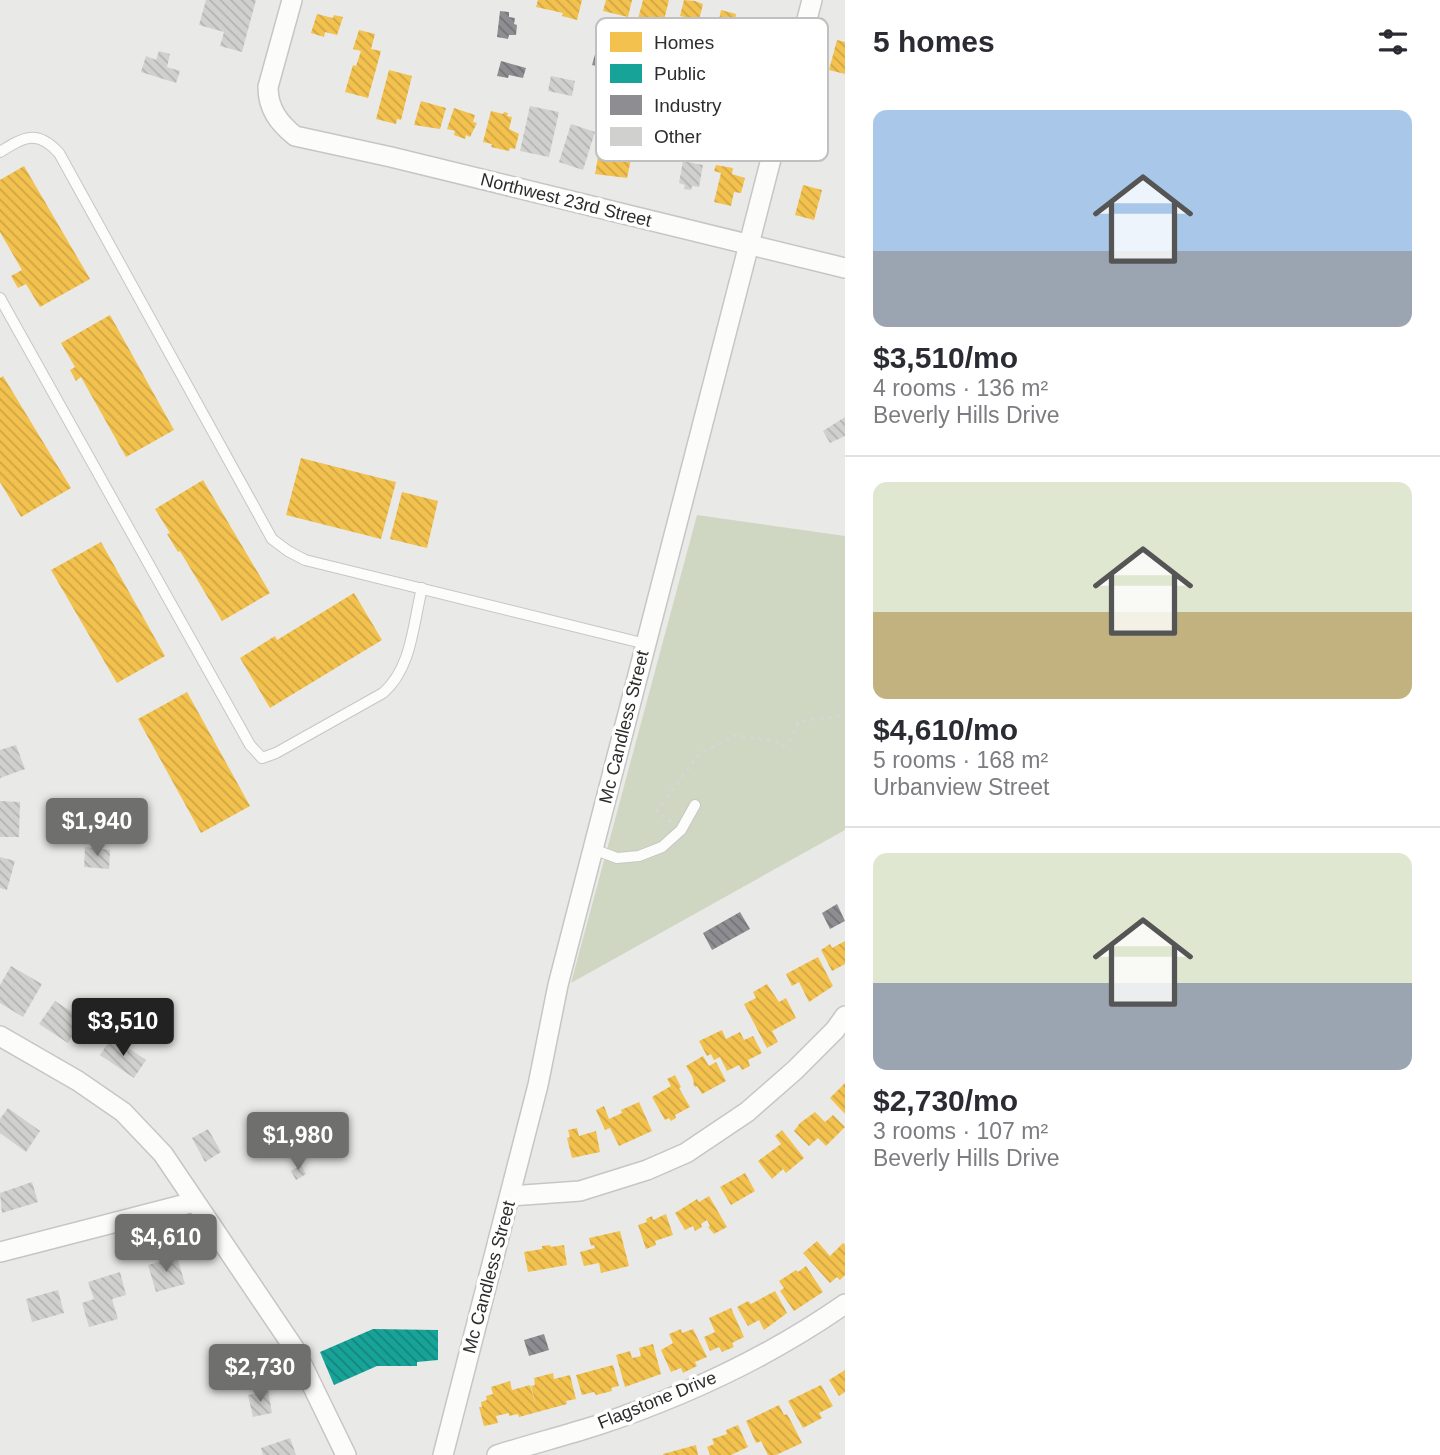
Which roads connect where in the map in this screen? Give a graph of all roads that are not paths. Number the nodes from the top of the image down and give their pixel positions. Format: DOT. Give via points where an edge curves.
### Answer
graph roads {
  1 [pos="292,0"];
  2 [pos="812,0"];
  3 [pos="807,18"];
  4 [pos="0,152"];
  5 [pos="770,161"];
  6 [pos="749,244"];
  7 [pos="845,268"];
  8 [pos="0,298"];
  9 [pos="422,589"];
  10 [pos="646,644"];
  11 [pos="695,805"];
  12 [pos="593,849"];
  13 [pos="845,1016"];
  14 [pos="0,1036"];
  15 [pos="510,1196"];
  16 [pos="194,1202"];
  17 [pos="0,1252"];
  18 [pos="845,1304"];
  19 [pos="346,1455"];
  20 [pos="443,1455"];
  21 [pos="497,1455"];
  1 -- 6 [label="street, Northwest 23rd Street" via="268,99 295,136"];
  2 -- 3 [label="street, Mc Candless Street"];
  4 -- 9 [label="lane" via="37,136 59,153 272,539 305,560"];
  5 -- 6 [label="street, Mc Candless Street"];
  6 -- 7 [label="street, Northwest 23rd Street"];
  6 -- 10 [label="street, Mc Candless Street"];
  8 -- 9 [label="lane" via="250,745 262,758 383,693 395,682 404,667"];
  9 -- 10 [label="lane"];
  10 -- 12 [label="street, Mc Candless Street"];
  11 -- 12 [label="lane" via="681,830 662,846 639,856 617,858"];
  12 -- 15 [label="street, Mc Candless Street"];
  13 -- 15 [label="street" via="795,1070 747,1112 686,1153 580,1191"];
  14 -- 16 [label="street" via="123,1112 163,1154"];
  15 -- 20 [label="street, Mc Candless Street"];
  16 -- 17 [label="street"];
  16 -- 19 [label="street" via="294,1348"];
  18 -- 21 [label="street, Flagstone Drive" via="771,1350 686,1392"];
}
